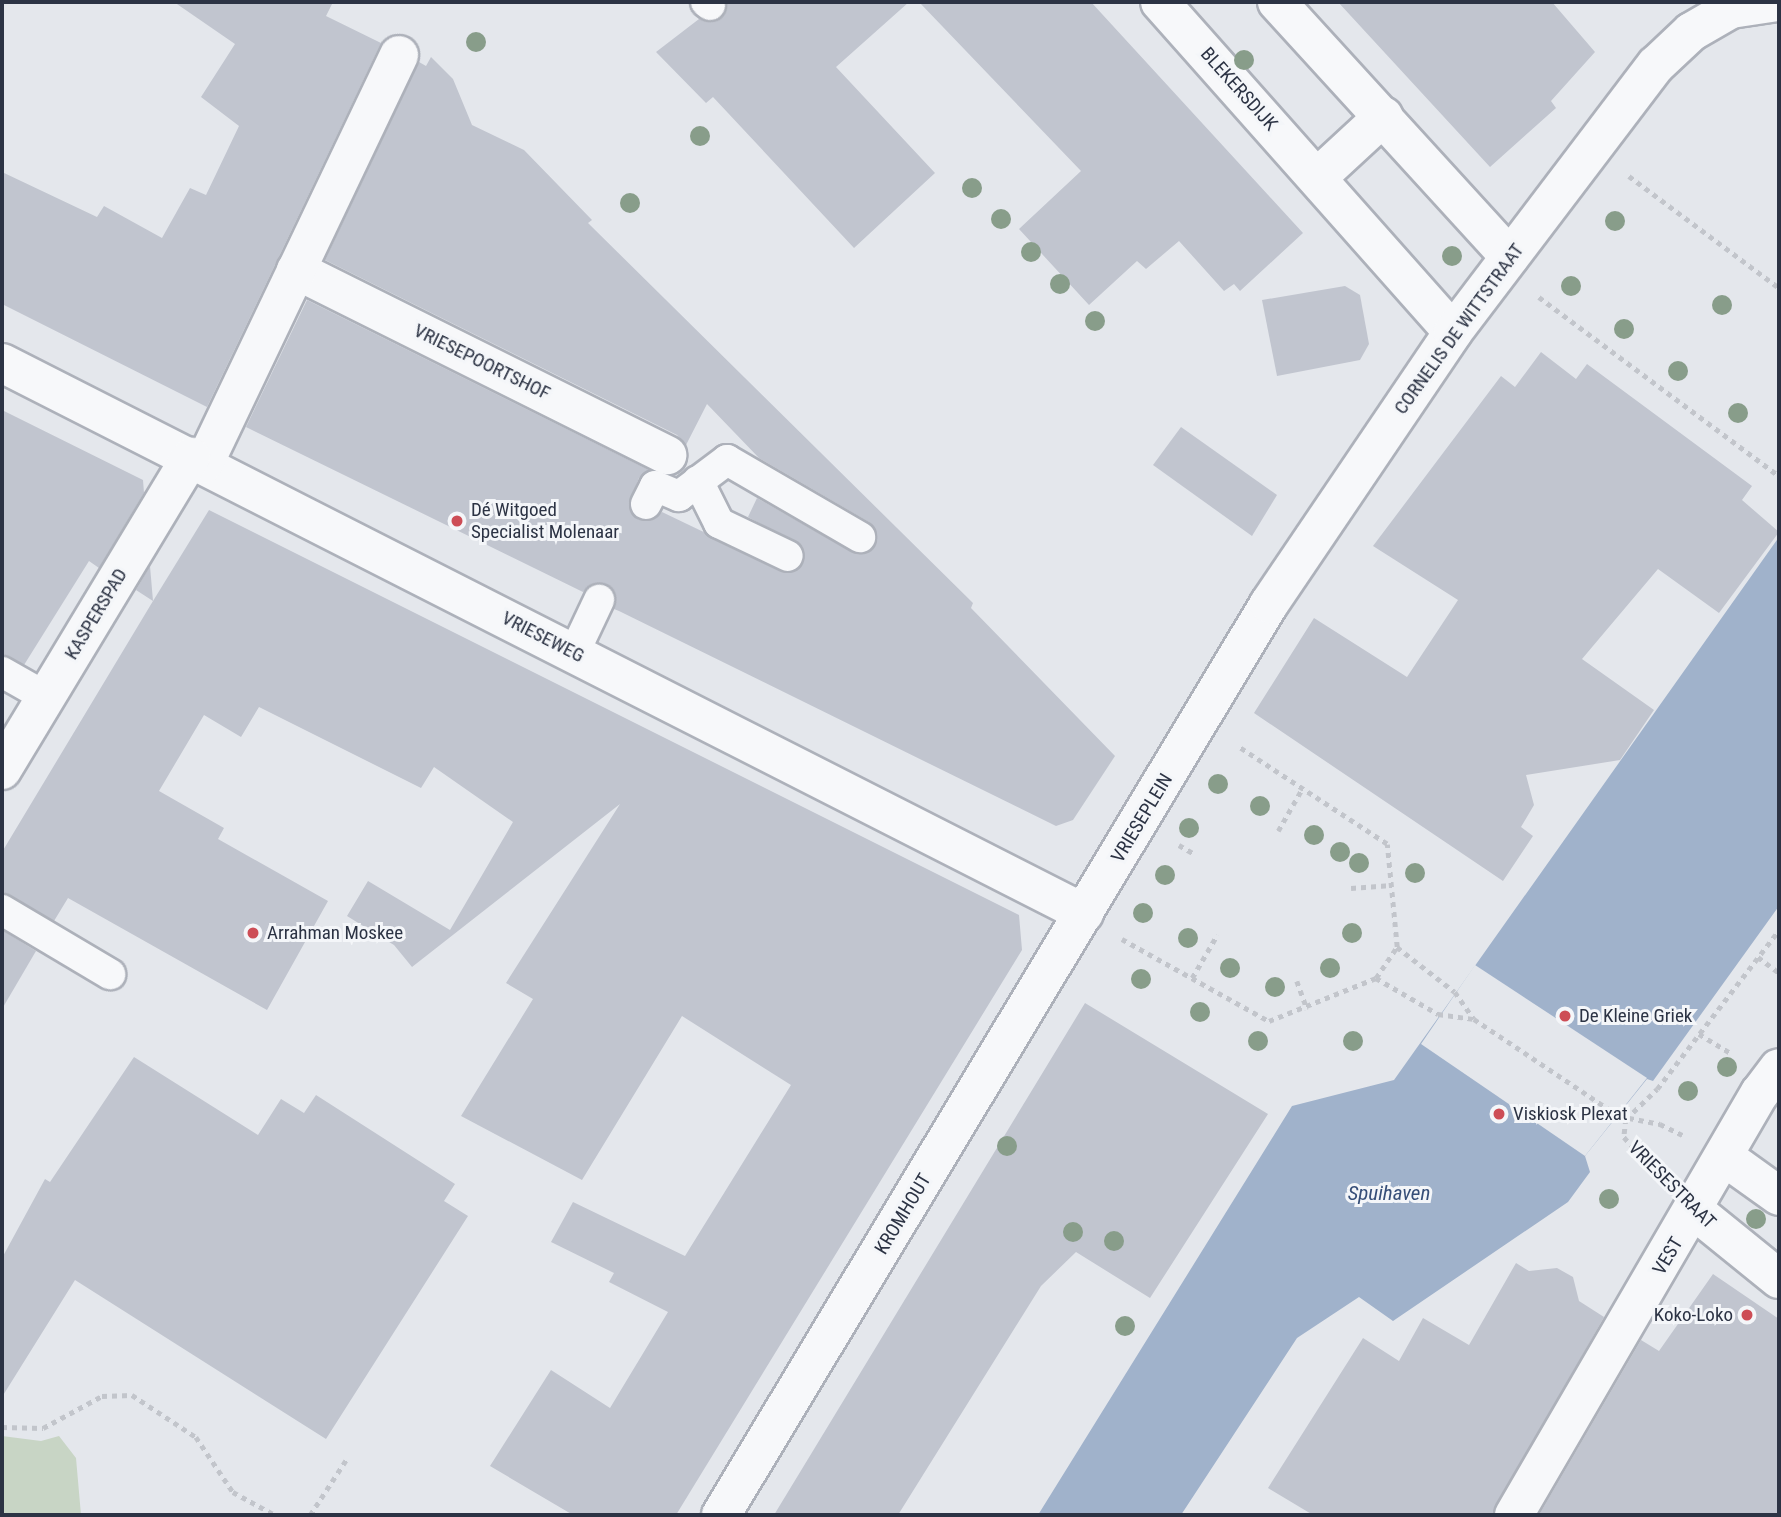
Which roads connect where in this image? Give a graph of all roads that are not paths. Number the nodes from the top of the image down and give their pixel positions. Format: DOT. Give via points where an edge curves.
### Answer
graph roads {
  1 [pos="1160,2"];
  2 [pos="1277,2"];
  3 [pos="1777,2"];
  4 [pos="398,55"];
  5 [pos="1384,116"];
  6 [pos="1319,176"];
  7 [pos="1506,263"];
  8 [pos="296,270"];
  9 [pos="1453,332"];
  10 [pos="2,363"];
  11 [pos="667,454"];
  12 [pos="197,460"];
  13 [pos="698,481"];
  14 [pos="646,505"];
  15 [pos="860,537"];
  16 [pos="788,556"];
  17 [pos="599,600"];
  18 [pos="573,653"];
  19 [pos="2,672"];
  20 [pos="46,697"];
  21 [pos="1199,720"];
  22 [pos="2,771"];
  23 [pos="2,910"];
  24 [pos="1084,913"];
  25 [pos="110,974"];
  26 [pos="1779,1068"];
  27 [pos="1726,1158"];
  28 [pos="1779,1196"];
  29 [pos="1695,1212"];
  30 [pos="1779,1279"];
  31 [pos="721,1515"];
  32 [pos="1514,1515"];
  1 -- 6 [label="street, BLEKERSDIJK"];
  2 -- 5 [label="street"];
  3 -- 7 [label="street, CORNELIS DE WITTSTRAAT" via="1731,9 1691,32 1657,65"];
  4 -- 8 [label="street"];
  5 -- 6 [label="street"];
  5 -- 7 [label="street"];
  6 -- 9 [label="street, BLEKERSDIJK"];
  7 -- 9 [label="street, CORNELIS DE WITTSTRAAT"];
  8 -- 11 [label="street, VRIESEPOORTSHOF"];
  8 -- 12 [label="street"];
  9 -- 21 [label="street, CORNELIS DE WITTSTRAAT" via="1269,604"];
  10 -- 12 [label="street, VRIESEWEG"];
  12 -- 18 [label="street, VRIESEWEG"];
  12 -- 20 [label="street, KASPERSPAD"];
  13 -- 14 [label="lane" via="679,496 655,486"];
  13 -- 15 [label="lane" via="727,460"];
  13 -- 16 [label="lane" via="719,523"];
  17 -- 18 [label="lane"];
  18 -- 24 [label="street, VRIESEWEG"];
  19 -- 20 [label="lane"];
  20 -- 22 [label="street, KASPERSPAD"];
  21 -- 24 [label="street, VRIESEPLEIN"];
  23 -- 25 [label="lane"];
  24 -- 31 [label="street, KROMHOUT"];
  26 -- 27 [label="street, VEST" via="1760,1093"];
  27 -- 28 [label="street"];
  27 -- 29 [label="street, VEST"];
  29 -- 30 [label="street, VRIESESTRAAT"];
  29 -- 32 [label="street, VEST"];
}
